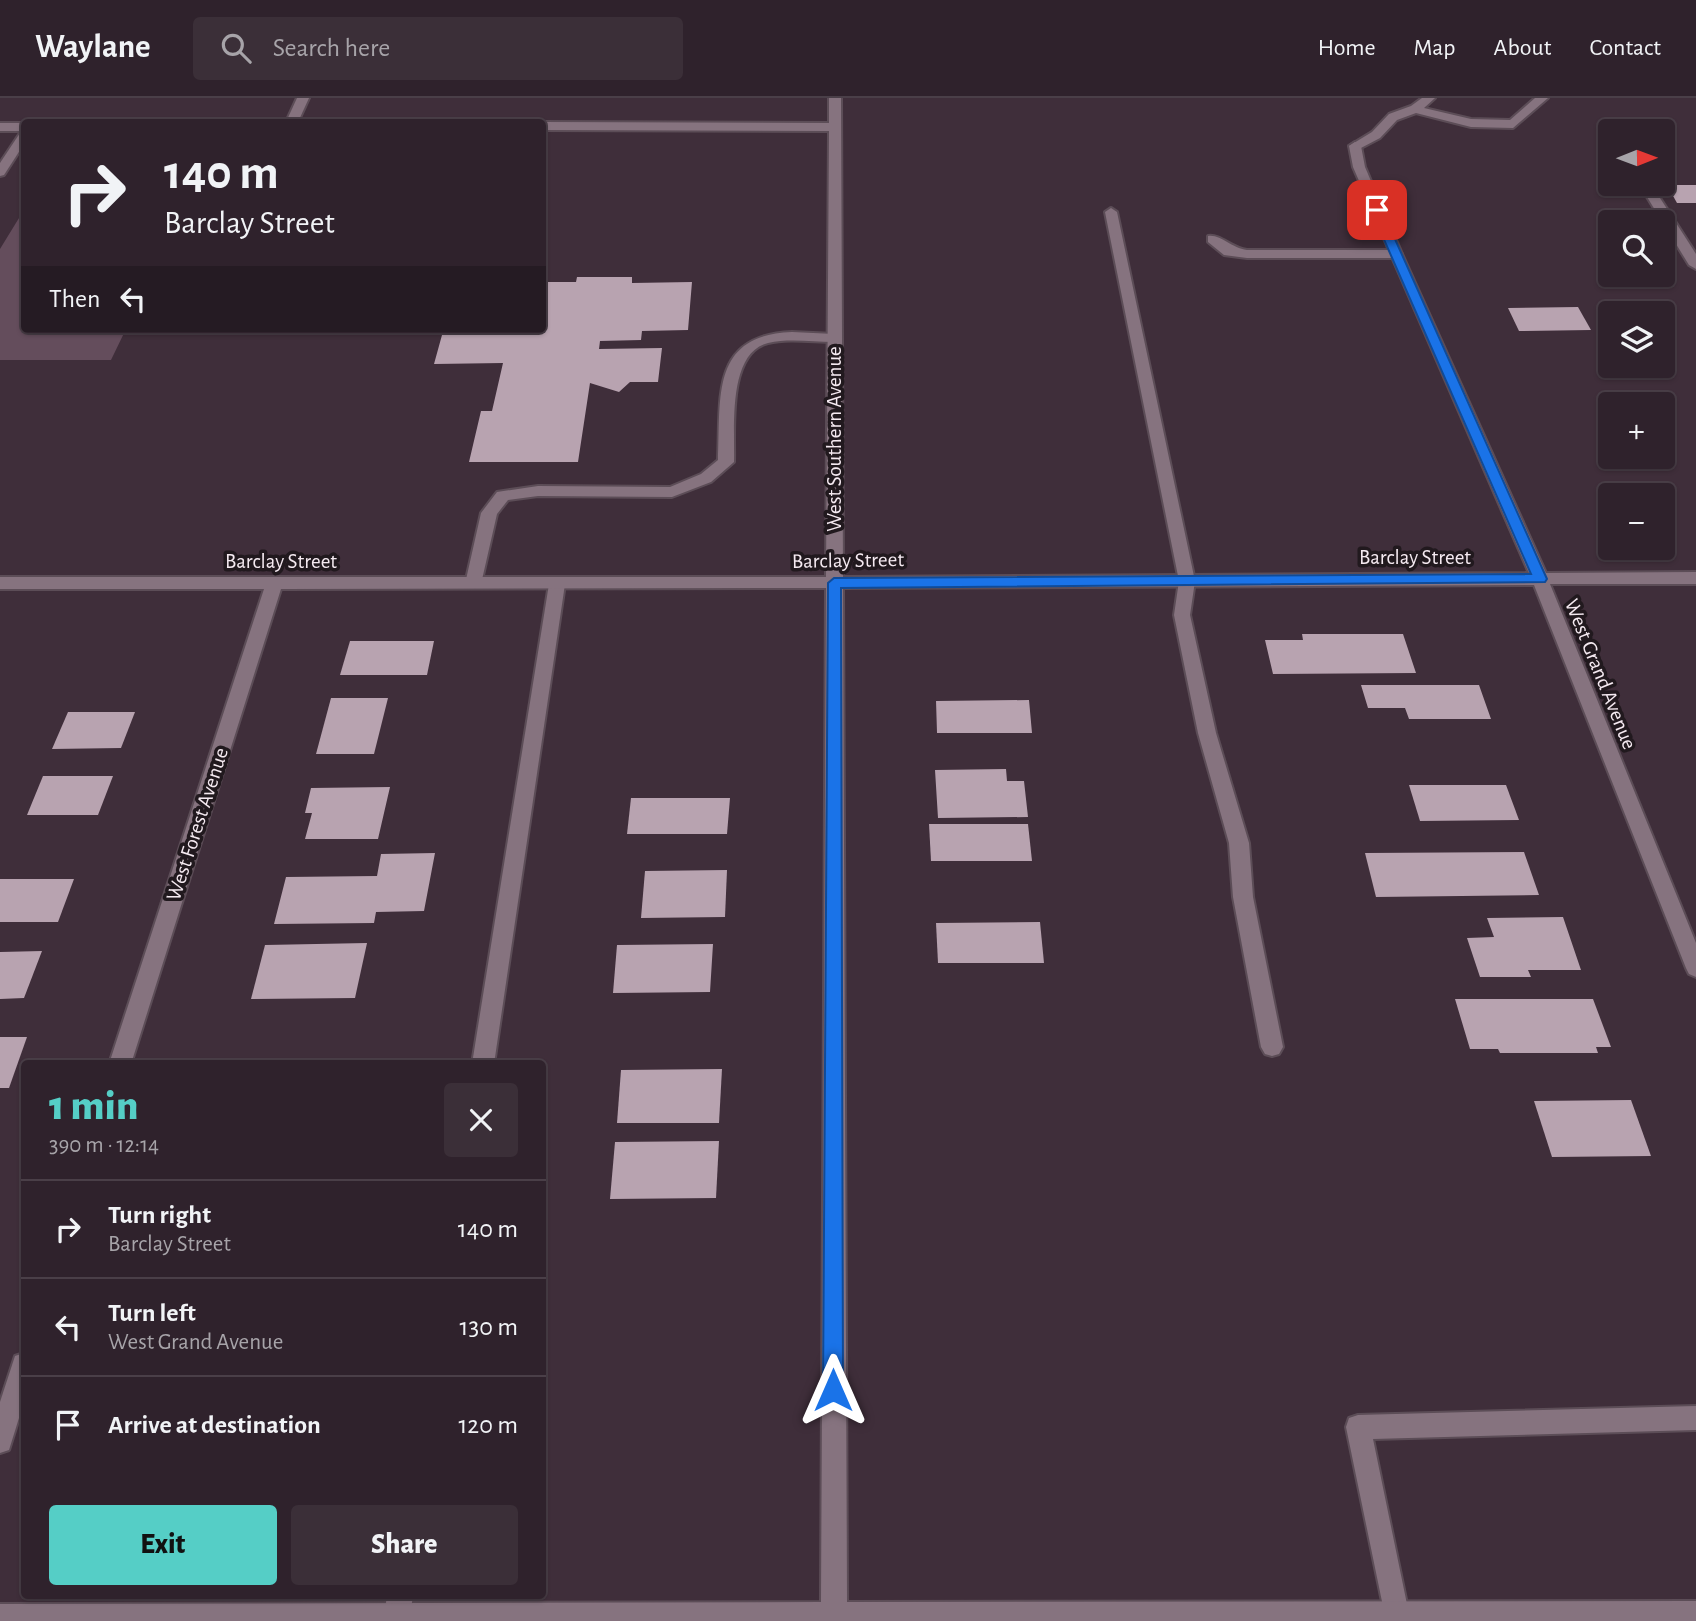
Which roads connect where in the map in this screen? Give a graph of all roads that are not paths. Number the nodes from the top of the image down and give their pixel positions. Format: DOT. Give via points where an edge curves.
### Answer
graph roads {
  1 [pos="303,98"];
  2 [pos="835,98"];
  3 [pos="1429,98"];
  4 [pos="1542,98"];
  5 [pos="1415,109"];
  6 [pos="293,119"];
  7 [pos="546,126"];
  8 [pos="0,127"];
  9 [pos="21,127"];
  10 [pos="834,127"];
  11 [pos="21,140"];
  12 [pos="0,172"];
  13 [pos="1653,196"];
  14 [pos="1111,212"];
  15 [pos="1213,239"];
  16 [pos="1395,254"];
  17 [pos="1696,265"];
  18 [pos="834,338"];
  19 [pos="1696,578"];
  20 [pos="1540,579"];
  21 [pos="1187,581"];
  22 [pos="0,583"];
  23 [pos="834,583"];
  24 [pos="274,584"];
  25 [pos="473,584"];
  26 [pos="557,584"];
  27 [pos="1696,968"];
  28 [pos="1272,1047"];
  29 [pos="121,1060"];
  30 [pos="484,1060"];
  31 [pos="21,1374"];
  32 [pos="1696,1418"];
  33 [pos="0,1441"];
  34 [pos="397,1611"];
  35 [pos="1396,1614"];
  36 [pos="1696,1614"];
  37 [pos="0,1617"];
  38 [pos="834,1618"];
  1 -- 6 [label="street"];
  2 -- 10 [label="street, West Southern Avenue"];
  3 -- 5 [label="street"];
  4 -- 5 [label="street" via="1513,124 1471,123"];
  5 -- 16 [label="street, West Grand Avenue" via="1393,117 1376,135 1355,146 1359,167"];
  7 -- 10 [label="street"];
  8 -- 9 [label="street"];
  10 -- 18 [label="street, West Southern Avenue"];
  11 -- 12 [label="street"];
  13 -- 17 [label="street"];
  14 -- 21 [label="street"];
  15 -- 16 [label="street" via="1229,252 1247,254"];
  16 -- 20 [label="street, West Grand Avenue"];
  18 -- 23 [label="street, West Southern Avenue"];
  18 -- 25 [label="street" via="776,338 751,344 733,366 726,462 706,478 672,492 538,491 503,496 489,513"];
  19 -- 20 [label="street, Barclay Street"];
  20 -- 21 [label="street, Barclay Street"];
  20 -- 27 [label="street, West Grand Avenue"];
  21 -- 23 [label="street, Barclay Street"];
  21 -- 28 [label="street" via="1182,615 1239,843 1243,898"];
  22 -- 24 [label="street, Barclay Street"];
  23 -- 26 [label="street, Barclay Street"];
  23 -- 38 [label="street, West Southern Avenue"];
  24 -- 25 [label="street, Barclay Street"];
  24 -- 29 [label="street, West Forest Avenue"];
  25 -- 26 [label="street, Barclay Street"];
  26 -- 30 [label="street"];
  31 -- 33 [label="street"];
  32 -- 35 [label="street" via="1358,1427"];
  34 -- 37 [label="street"];
  34 -- 38 [label="street"];
  35 -- 36 [label="street"];
  35 -- 38 [label="street"];
}
